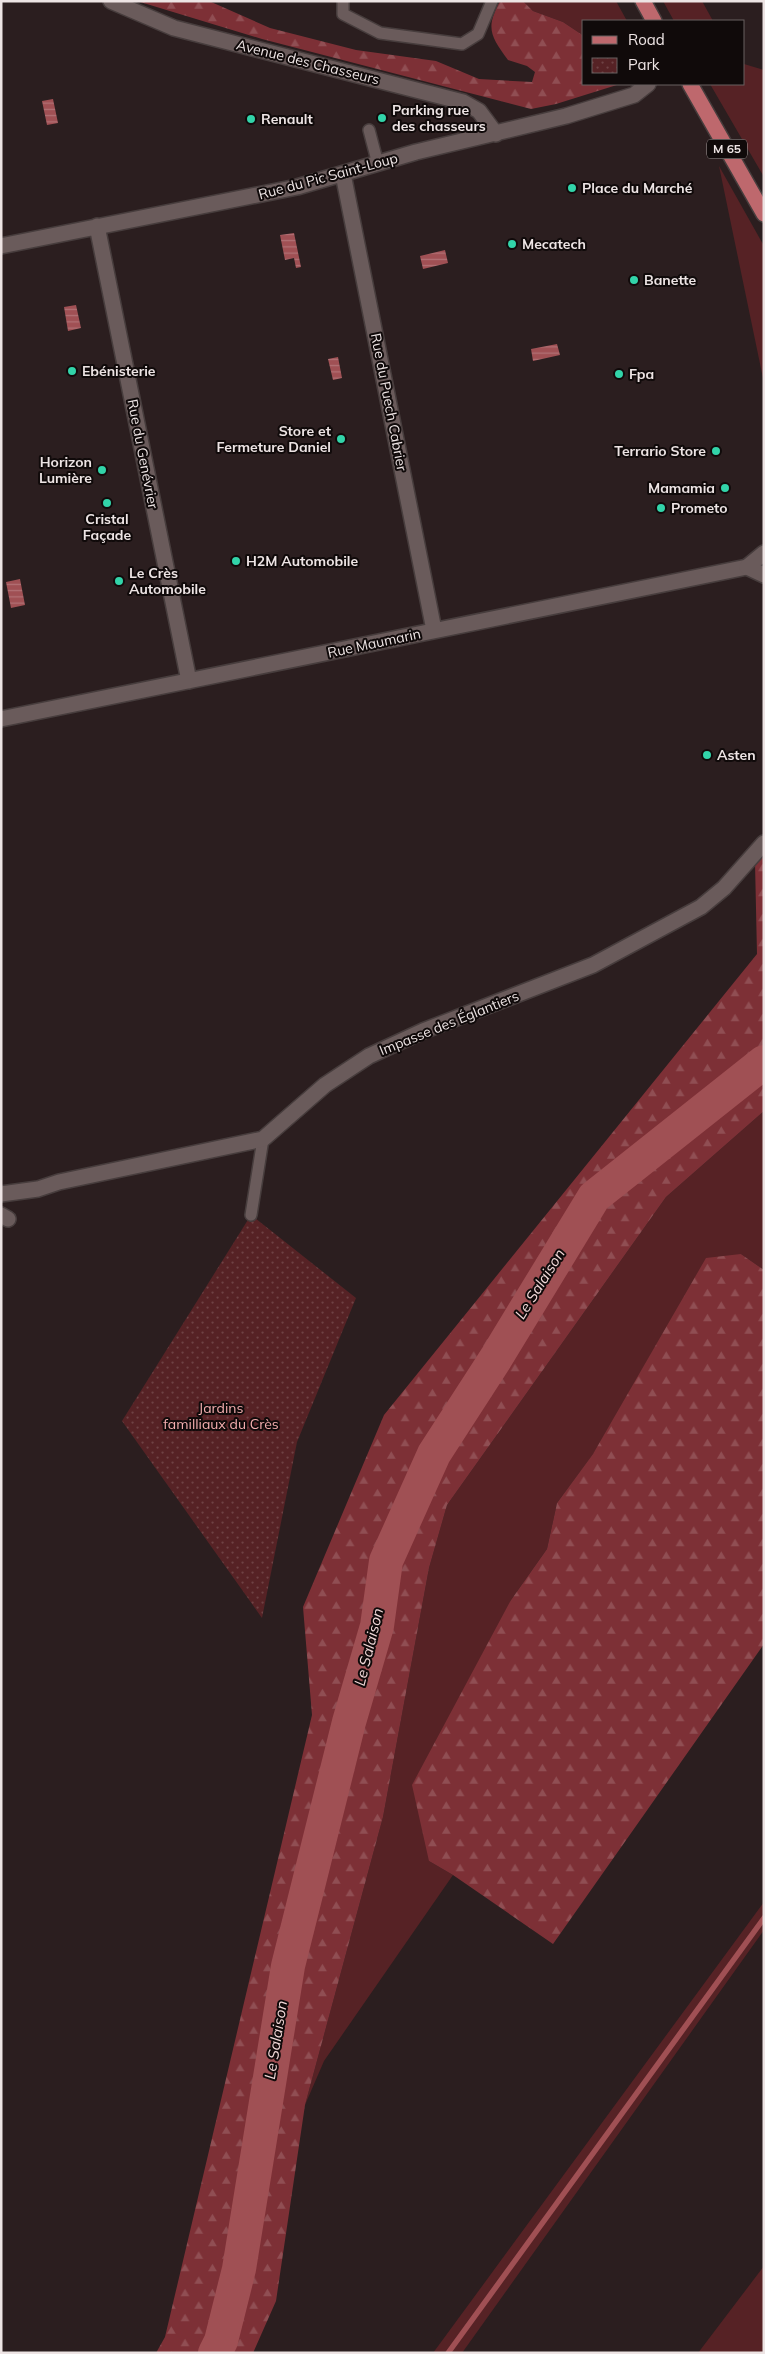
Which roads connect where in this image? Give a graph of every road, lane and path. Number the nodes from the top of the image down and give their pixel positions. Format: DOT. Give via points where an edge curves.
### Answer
graph roads {
  1 [pos="111,1"];
  2 [pos="343,1"];
  3 [pos="492,1"];
  4 [pos="643,1"];
  5 [pos="653,20"];
  6 [pos="647,85"];
  7 [pos="691,85"];
  8 [pos="369,130"];
  9 [pos="496,134"];
  10 [pos="378,164"];
  11 [pos="343,174"];
  12 [pos="764,214"];
  13 [pos="97,226"];
  14 [pos="1,246"];
  15 [pos="764,553"];
  16 [pos="747,567"];
  17 [pos="764,575"];
  18 [pos="434,630"];
  19 [pos="189,681"];
  20 [pos="1,719"];
  21 [pos="760,848"];
  22 [pos="263,1139"];
  23 [pos="1,1194"];
  24 [pos="251,1215"];
  1 -- 9 [label="street, Avenue des Chasseurs" via="174,28 463,102 479,111"];
  2 -- 3 [label="lane" via="343,14 380,33 462,44 478,34"];
  4 -- 5 [label="main road"];
  6 -- 9 [label="street, Rue du Pic Saint-Loup" via="634,95"];
  7 -- 12 [label="main road, M 65"];
  8 -- 10 [label="lane"];
  9 -- 10 [label="street, Rue du Pic Saint-Loup"];
  10 -- 11 [label="street, Rue du Pic Saint-Loup"];
  11 -- 13 [label="street, Rue du Pic Saint-Loup" via="297,187"];
  11 -- 18 [label="street, Rue du Puech Cabrier"];
  13 -- 14 [label="street, Rue du Pic Saint-Loup"];
  13 -- 19 [label="street, Rue du Genévrier"];
  15 -- 16 [label="street"];
  16 -- 17 [label="street"];
  16 -- 18 [label="street, Rue Maumarin"];
  18 -- 19 [label="street, Rue Maumarin"];
  19 -- 20 [label="street, Rue Maumarin"];
  21 -- 22 [label="street, Impasse des Églantiers" via="724,888 701,907 593,965 423,1031 369,1056 326,1085"];
  22 -- 23 [label="street, Impasse des Églantiers" via="38,1189"];
  22 -- 24 [label="lane"];
}
